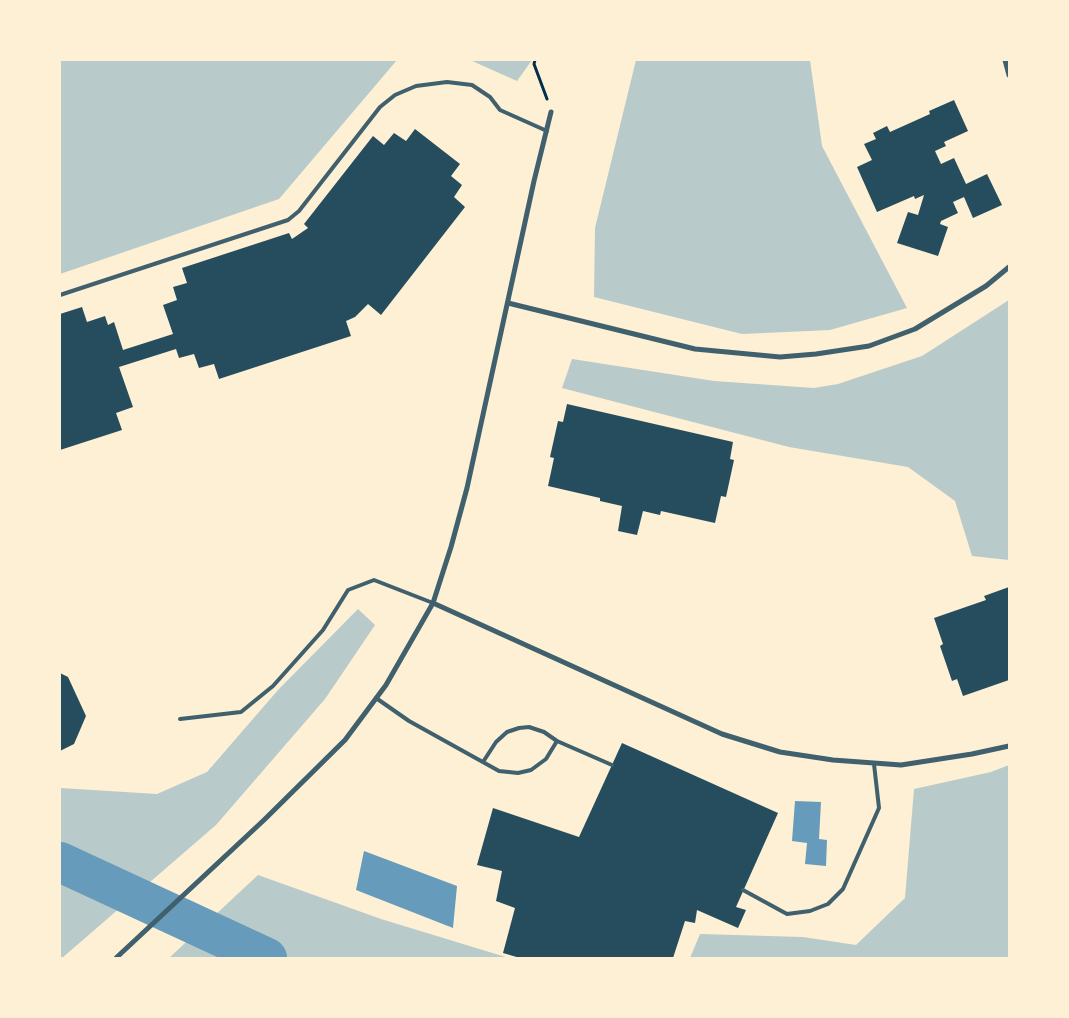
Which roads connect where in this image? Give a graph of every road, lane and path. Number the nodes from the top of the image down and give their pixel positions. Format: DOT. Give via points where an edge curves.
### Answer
graph roads {
  1 [pos="536,60"];
  2 [pos="1005,60"];
  3 [pos="1009,75"];
  4 [pos="551,112"];
  5 [pos="547,131"];
  6 [pos="1009,266"];
  7 [pos="60,295"];
  8 [pos="508,303"];
  9 [pos="433,604"];
  10 [pos="376,698"];
  11 [pos="180,720"];
  12 [pos="557,740"];
  13 [pos="1009,746"];
  14 [pos="483,762"];
  15 [pos="874,764"];
  16 [pos="612,765"];
  17 [pos="743,890"];
  18 [pos="116,958"];
  1 -- 4 [label="path" via="534,64"];
  2 -- 3 [label="street"];
  4 -- 5 [label="street"];
  5 -- 7 [label="lane" via="500,110 490,97 472,86 447,82 416,86 395,95 380,107 300,210 288,220"];
  5 -- 8 [label="street"];
  6 -- 8 [label="street" via="986,286 915,329 869,346 780,357 696,349"];
  8 -- 9 [label="street" via="467,488"];
  9 -- 10 [label="street"];
  9 -- 11 [label="lane" via="374,580 348,590 323,630 273,686 240,712"];
  9 -- 15 [label="street" via="722,734 780,752"];
  10 -- 14 [label="lane" via="409,721"];
  10 -- 18 [label="street" via="345,740"];
  12 -- 14 [label="lane" via="546,759 531,770 518,773 499,771"];
  12 -- 14 [label="lane" via="529,727 519,728 496,742"];
  12 -- 16 [label="lane"];
  13 -- 15 [label="street" via="900,765"];
  15 -- 17 [label="lane" via="879,808 843,889 828,904 810,911 787,914"];
}
